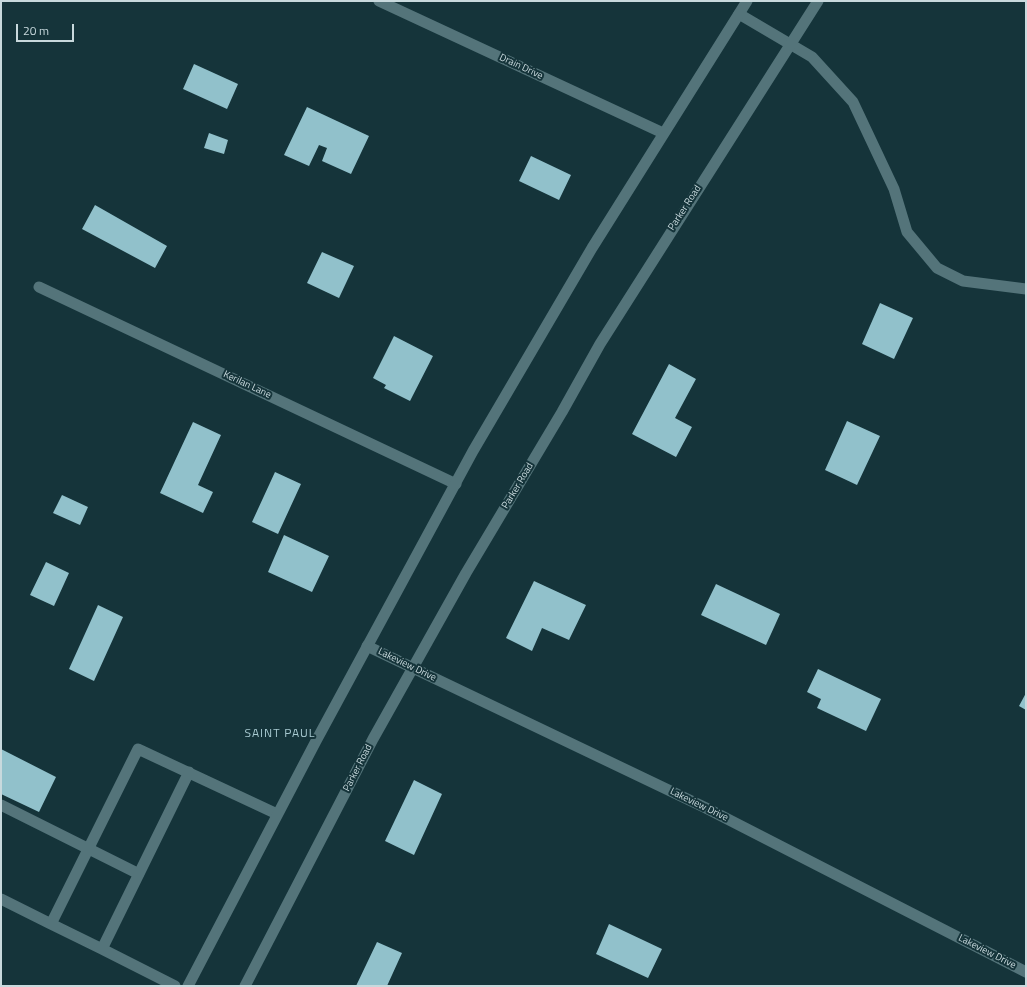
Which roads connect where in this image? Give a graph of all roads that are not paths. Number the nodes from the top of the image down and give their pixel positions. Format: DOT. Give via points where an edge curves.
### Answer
graph roads {
  1 [pos="379,1"];
  2 [pos="747,1"];
  3 [pos="818,1"];
  4 [pos="739,14"];
  5 [pos="791,44"];
  6 [pos="663,133"];
  7 [pos="39,287"];
  8 [pos="1026,289"];
  9 [pos="456,484"];
  10 [pos="367,646"];
  11 [pos="413,668"];
  12 [pos="189,772"];
  13 [pos="1,805"];
  14 [pos="277,814"];
  15 [pos="88,849"];
  16 [pos="139,874"];
  17 [pos="1,899"];
  18 [pos="50,924"];
  19 [pos="102,949"];
  20 [pos="1026,972"];
  21 [pos="175,986"];
  22 [pos="188,986"];
  23 [pos="245,986"];
  1 -- 6 [label="main road, Drain Drive"];
  2 -- 4 [label="main road"];
  3 -- 5 [label="main road, Parker Road"];
  4 -- 5 [label="main road"];
  4 -- 6 [label="main road"];
  5 -- 8 [label="main road" via="812,57 853,102 894,189 907,232 937,268 963,281"];
  5 -- 11 [label="main road, Parker Road" via="600,344"];
  6 -- 9 [label="main road" via="592,248"];
  7 -- 9 [label="main road, Kerilan Lane"];
  9 -- 10 [label="main road"];
  10 -- 11 [label="main road, Lakeview Drive"];
  10 -- 14 [label="main road"];
  11 -- 20 [label="main road, Lakeview Drive" via="711,810"];
  11 -- 23 [label="main road, Parker Road" via="373,739"];
  12 -- 14 [label="main road"];
  12 -- 15 [label="main road" via="138,748"];
  12 -- 16 [label="main road"];
  13 -- 15 [label="main road"];
  14 -- 22 [label="main road"];
  15 -- 16 [label="main road"];
  15 -- 18 [label="main road"];
  16 -- 19 [label="main road"];
  17 -- 18 [label="main road"];
  18 -- 19 [label="main road"];
  19 -- 21 [label="main road"];
}
